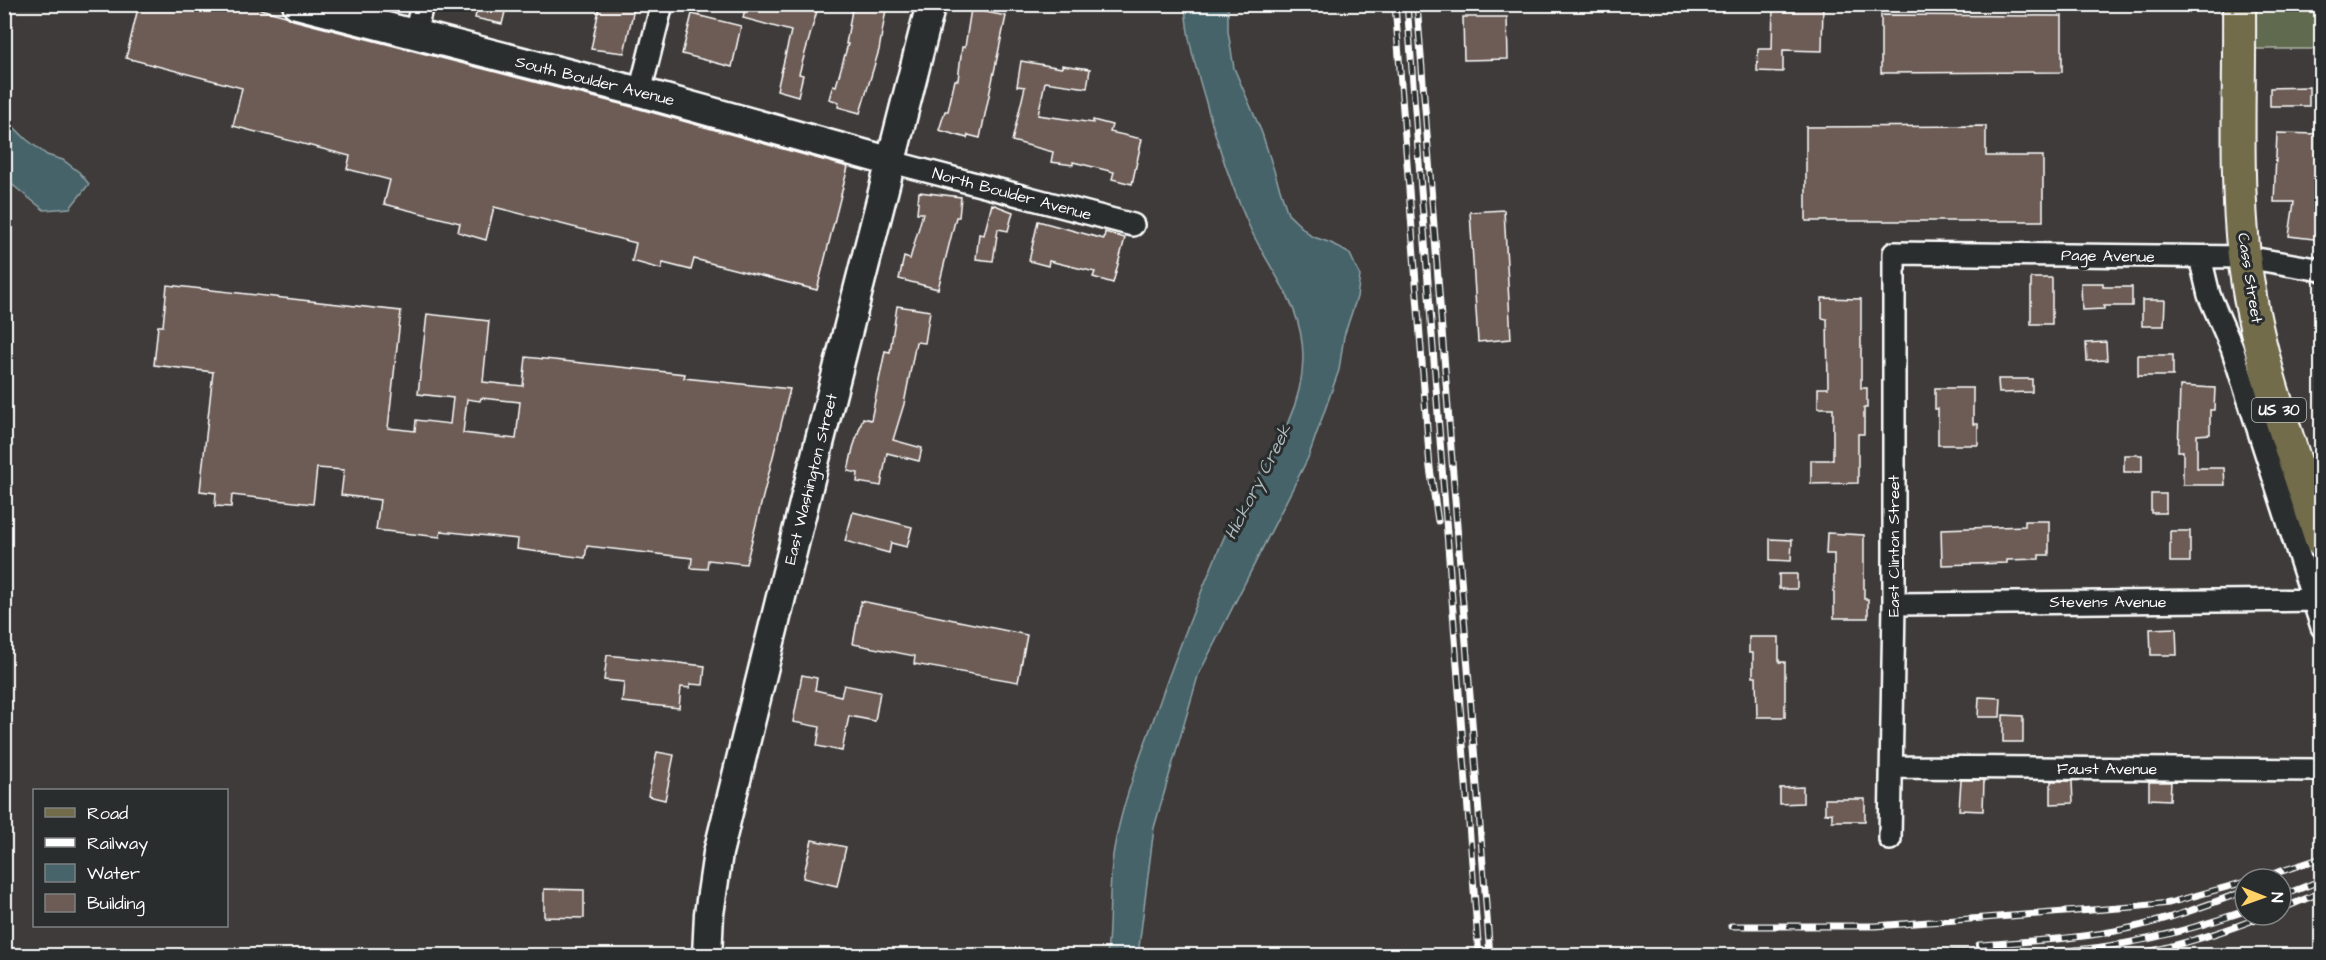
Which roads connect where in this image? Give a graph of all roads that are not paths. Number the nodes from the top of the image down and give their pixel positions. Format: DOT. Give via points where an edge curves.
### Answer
graph roads {
  1 [pos="297,4"];
  2 [pos="422,4"];
  3 [pos="662,4"];
  4 [pos="931,4"];
  5 [pos="2239,4"];
  6 [pos="415,35"];
  7 [pos="640,92"];
  8 [pos="892,162"];
  9 [pos="1133,225"];
  10 [pos="1894,253"];
  11 [pos="2200,257"];
  12 [pos="2246,266"];
  13 [pos="2322,270"];
  14 [pos="2322,542"];
  15 [pos="2317,600"];
  16 [pos="1894,604"];
  17 [pos="2322,627"];
  18 [pos="1892,768"];
  19 [pos="2322,770"];
  20 [pos="1890,839"];
  21 [pos="707,956"];
  1 -- 6 [label="street, South Boulder Avenue"];
  2 -- 6 [label="street"];
  3 -- 7 [label="street"];
  4 -- 8 [label="street, East Washington Street"];
  5 -- 12 [label="main road, Cass Street / US 30" via="2241,211"];
  6 -- 7 [label="street, South Boulder Avenue"];
  7 -- 8 [label="street, South Boulder Avenue"];
  8 -- 9 [label="street, North Boulder Avenue"];
  8 -- 21 [label="street, East Washington Street" via="718,853"];
  10 -- 11 [label="street, Page Avenue"];
  10 -- 16 [label="street, East Clinton Street"];
  11 -- 12 [label="street, Page Avenue"];
  11 -- 15 [label="street" via="2209,295 2232,348"];
  12 -- 13 [label="street, Page Avenue"];
  12 -- 14 [label="main road, Cass Street / US 30" via="2269,380"];
  15 -- 16 [label="street, Stevens Avenue"];
  15 -- 17 [label="street"];
  16 -- 18 [label="street, East Clinton Street"];
  18 -- 19 [label="street, Faust Avenue"];
  18 -- 20 [label="street, East Clinton Street"];
}
